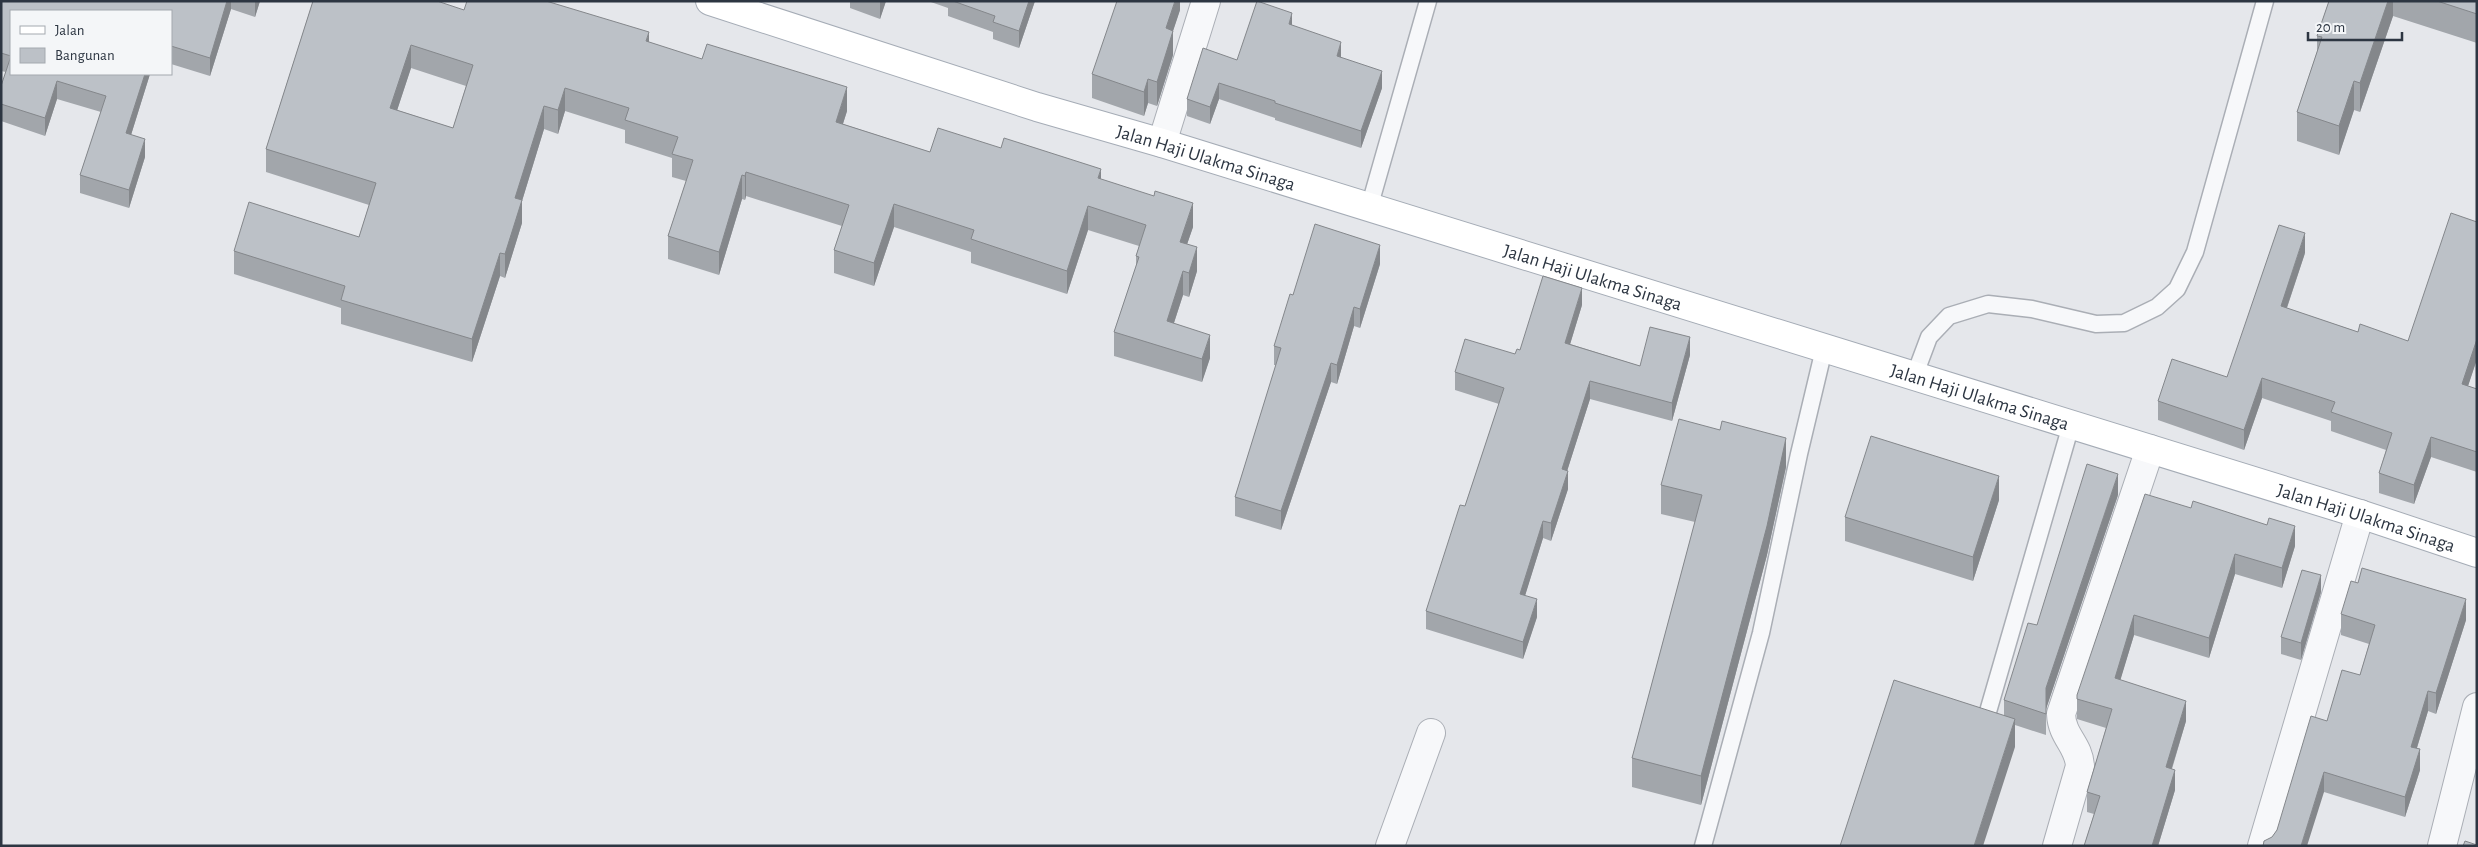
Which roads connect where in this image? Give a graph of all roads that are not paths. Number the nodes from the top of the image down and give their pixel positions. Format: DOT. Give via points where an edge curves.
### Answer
graph roads {
  1 [pos="710,1"];
  2 [pos="1206,1"];
  3 [pos="1428,1"];
  4 [pos="2265,1"];
  5 [pos="1162,143"];
  6 [pos="1369,208"];
  7 [pos="1824,349"];
  8 [pos="1914,377"];
  9 [pos="2071,425"];
  10 [pos="2150,449"];
  11 [pos="2360,514"];
  12 [pos="2477,553"];
  13 [pos="2477,708"];
  14 [pos="1986,722"];
  15 [pos="1430,734"];
  16 [pos="1390,846"];
  17 [pos="1703,846"];
  18 [pos="2057,846"];
  19 [pos="2262,846"];
  20 [pos="2442,846"];
  1 -- 5 [label="main road, Jalan Haji Ulakma Sinaga" via="1037,107"];
  2 -- 5 [label="street"];
  3 -- 6 [label="lane"];
  4 -- 8 [label="lane" via="2195,252 2177,289 2157,308 2124,322 2096,324 2032,309 1988,304 1948,316 1929,337"];
  5 -- 6 [label="main road, Jalan Haji Ulakma Sinaga"];
  6 -- 7 [label="main road, Jalan Haji Ulakma Sinaga"];
  7 -- 8 [label="main road, Jalan Haji Ulakma Sinaga"];
  7 -- 17 [label="lane" via="1798,454 1761,633"];
  8 -- 9 [label="main road, Jalan Haji Ulakma Sinaga"];
  9 -- 10 [label="main road, Jalan Haji Ulakma Sinaga"];
  9 -- 14 [label="lane"];
  10 -- 11 [label="main road, Jalan Haji Ulakma Sinaga"];
  10 -- 18 [label="street" via="2061,714 2062,726 2079,755 2080,766"];
  11 -- 12 [label="main road, Jalan Haji Ulakma Sinaga"];
  11 -- 19 [label="street"];
  13 -- 20 [label="street"];
  15 -- 16 [label="street"];
}
